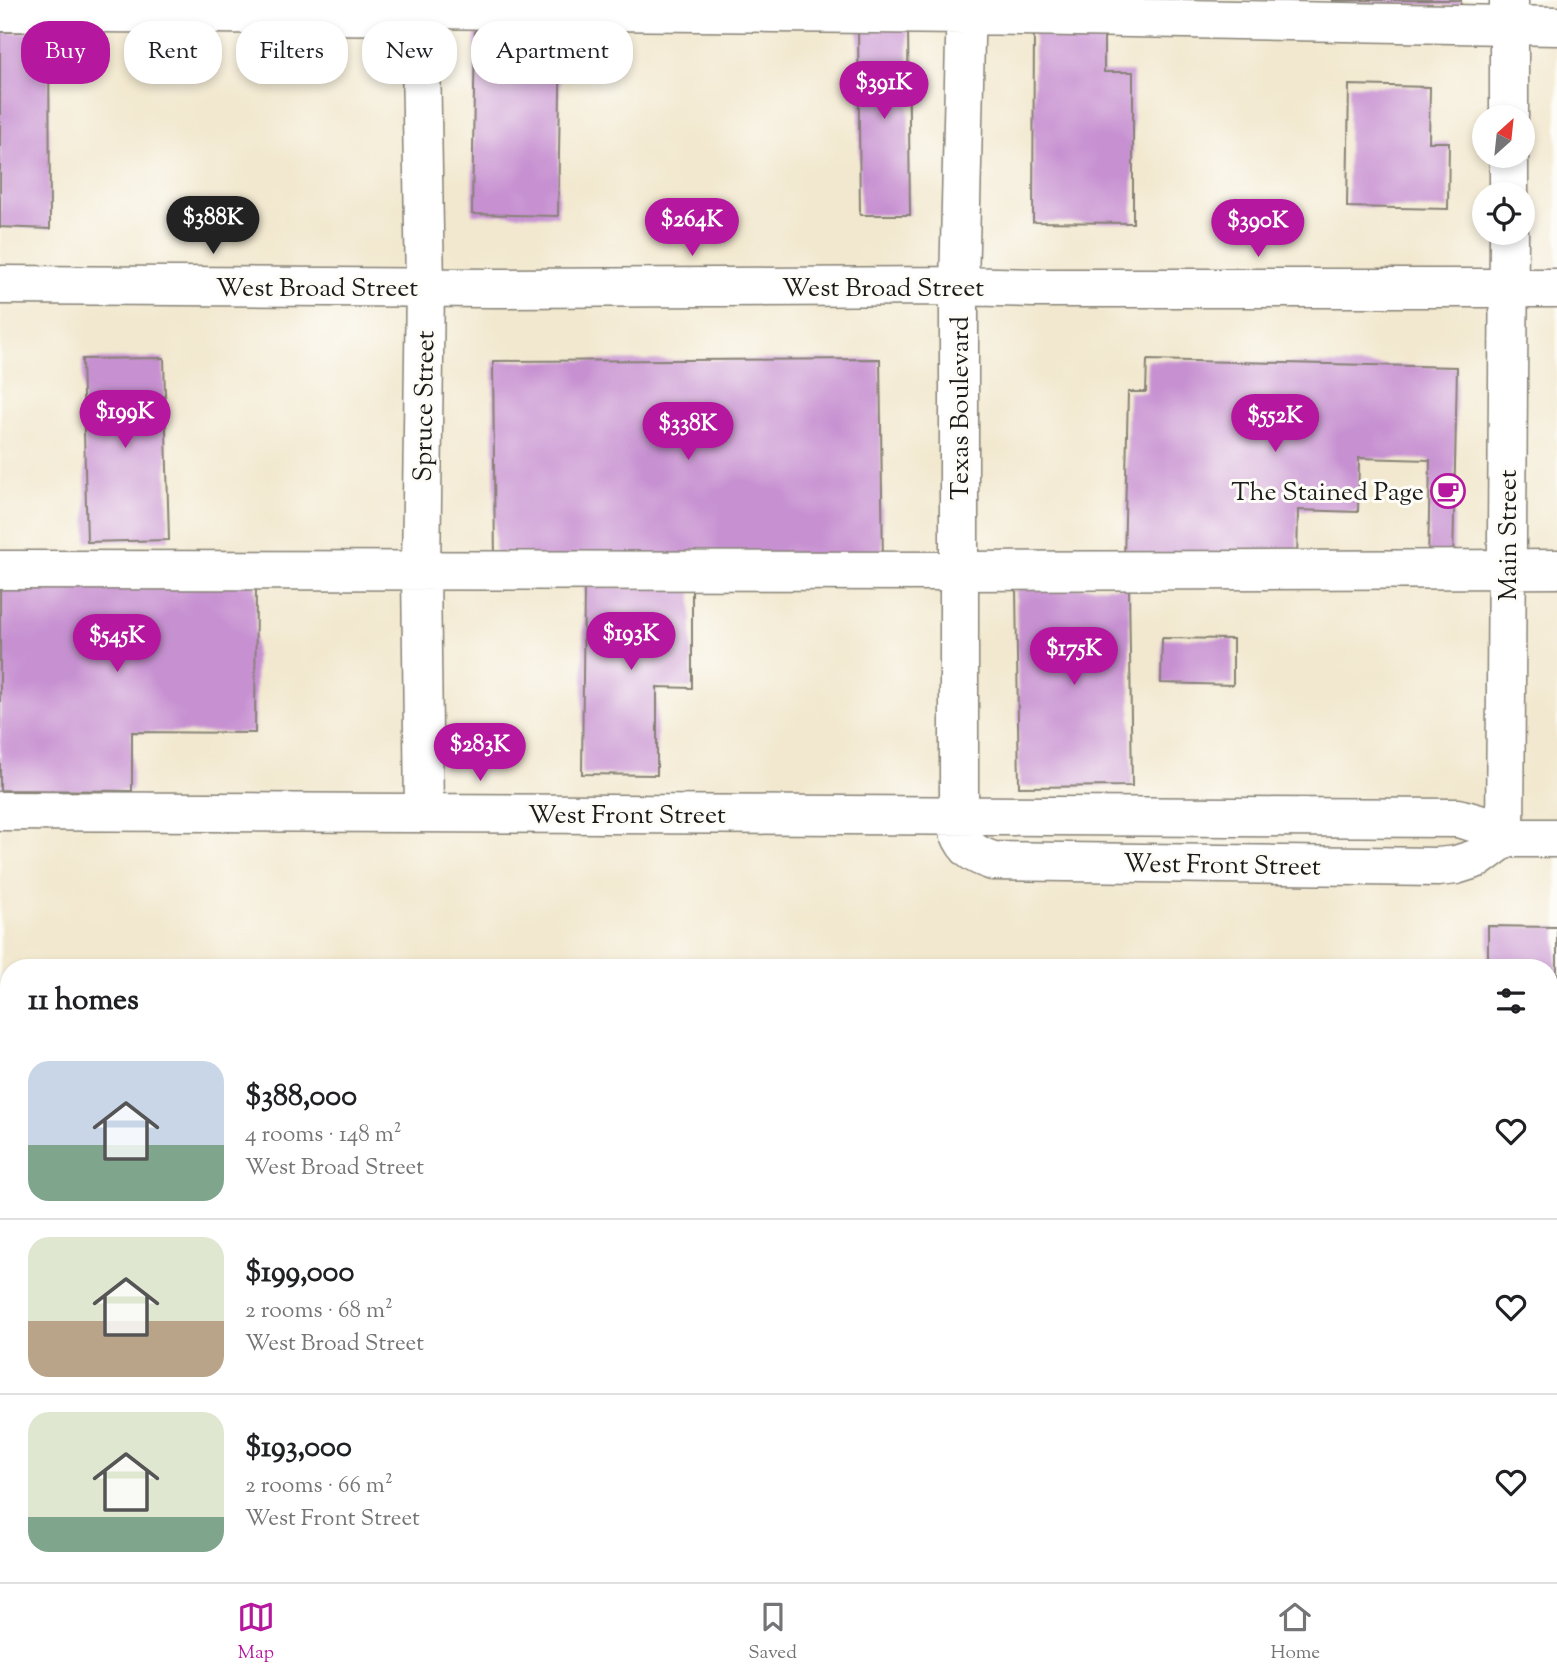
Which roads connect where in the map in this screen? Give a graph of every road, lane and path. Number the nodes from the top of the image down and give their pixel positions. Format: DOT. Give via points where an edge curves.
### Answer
graph roads {
  1 [pos="149,6"];
  2 [pos="684,6"];
  3 [pos="966,7"];
  4 [pos="420,8"];
  5 [pos="1237,10"];
  6 [pos="0,12"];
  7 [pos="1509,13"];
  8 [pos="1557,26"];
  9 [pos="1509,105"];
  10 [pos="1509,245"];
  11 [pos="0,285"];
  12 [pos="959,286"];
  13 [pos="425,287"];
  14 [pos="1557,288"];
  15 [pos="1509,289"];
  16 [pos="1506,569"];
  17 [pos="1557,569"];
  18 [pos="0,570"];
  19 [pos="421,571"];
  20 [pos="960,571"];
  21 [pos="0,811"];
  22 [pos="424,813"];
  23 [pos="959,817"];
  24 [pos="1504,838"];
  25 [pos="1557,838"];
  1 -- 4 [label="street"];
  1 -- 6 [label="street"];
  2 -- 3 [label="street"];
  2 -- 4 [label="street"];
  3 -- 5 [label="street"];
  3 -- 12 [label="street, Texas Boulevard"];
  4 -- 13 [label="street, Spruce Street"];
  5 -- 7 [label="street"];
  7 -- 8 [label="street"];
  7 -- 9 [label="street"];
  10 -- 15 [label="street, Main Street"];
  11 -- 13 [label="street, West Broad Street"];
  12 -- 13 [label="street, West Broad Street"];
  12 -- 15 [label="street, West Broad Street"];
  12 -- 20 [label="street, Texas Boulevard"];
  13 -- 19 [label="street, Spruce Street"];
  14 -- 15 [label="street, West Broad Street"];
  15 -- 16 [label="street, Main Street"];
  16 -- 17 [label="street"];
  16 -- 20 [label="street"];
  16 -- 24 [label="street, Main Street"];
  18 -- 19 [label="street"];
  19 -- 20 [label="street"];
  19 -- 22 [label="street, Spruce Street"];
  20 -- 23 [label="street, Texas Boulevard"];
  21 -- 22 [label="street, West Front Street"];
  22 -- 23 [label="street, West Front Street"];
  23 -- 24 [label="street, West Front Street" via="964,843 993,861 1438,867 1478,858"];
  24 -- 25 [label="street"];
}
